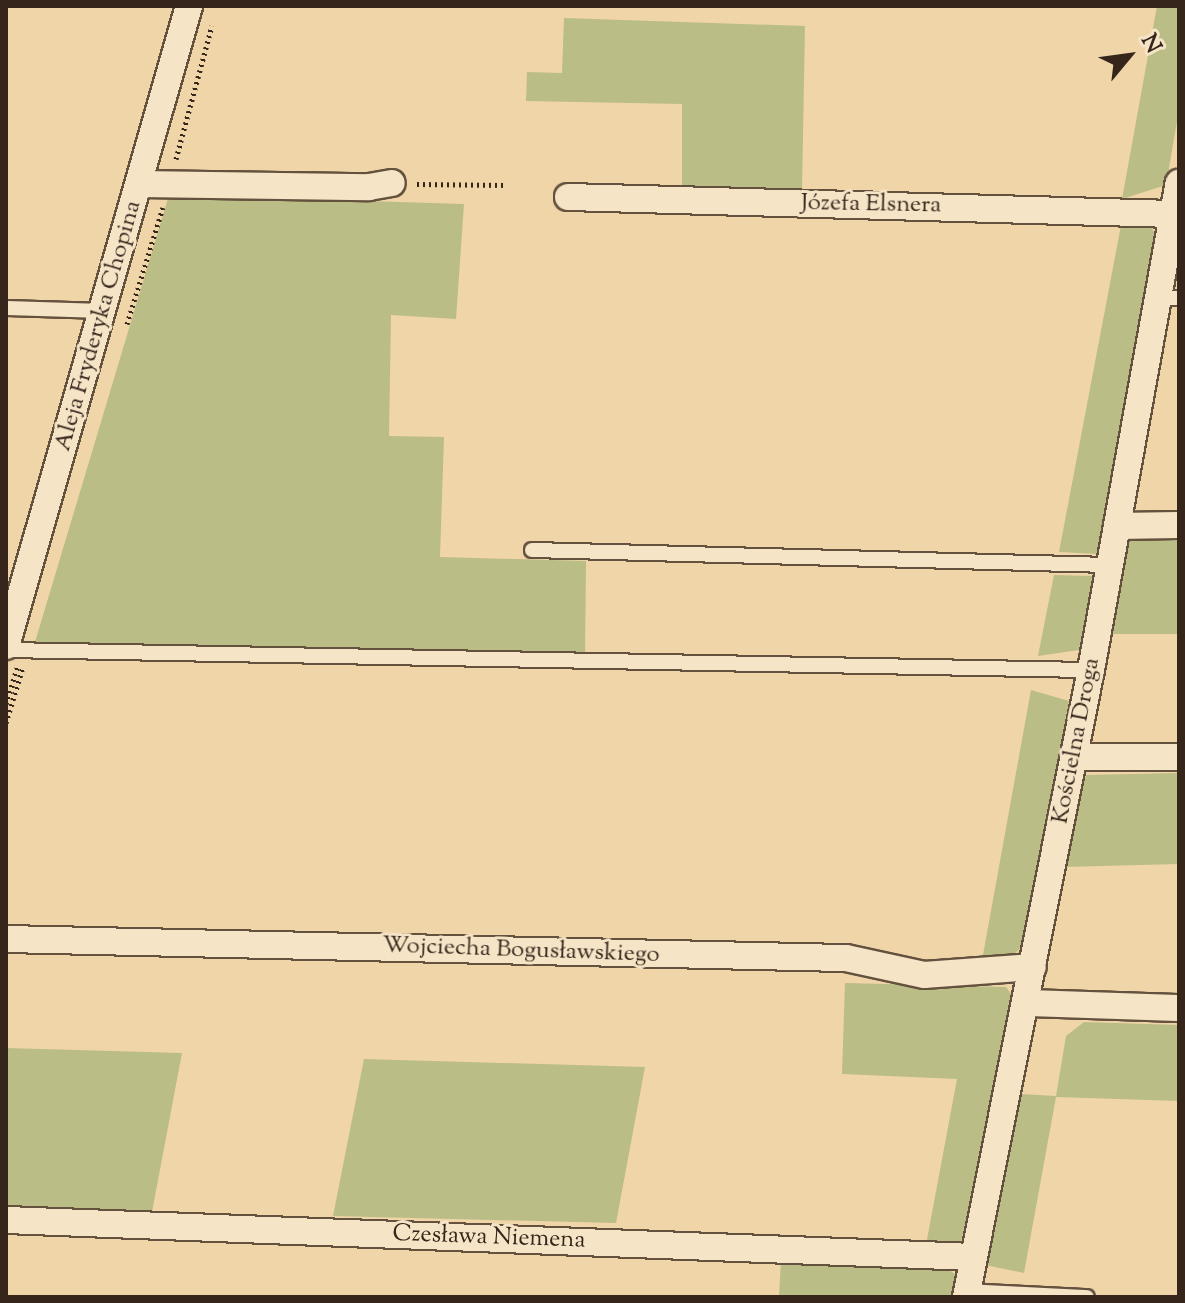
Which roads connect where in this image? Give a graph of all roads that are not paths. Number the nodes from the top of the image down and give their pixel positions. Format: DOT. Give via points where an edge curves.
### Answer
graph roads {
  1 [pos="189,6"];
  2 [pos="392,183"];
  3 [pos="1179,183"];
  4 [pos="140,184"];
  5 [pos="568,197"];
  6 [pos="1173,214"];
  7 [pos="1169,298"];
  8 [pos="6,308"];
  9 [pos="104,311"];
  10 [pos="1179,525"];
  11 [pos="1117,526"];
  12 [pos="532,550"];
  13 [pos="1110,565"];
  14 [pos="6,648"];
  15 [pos="1091,670"];
  16 [pos="1074,757"];
  17 [pos="1179,757"];
  18 [pos="6,939"];
  19 [pos="1033,967"];
  20 [pos="1027,1003"];
  21 [pos="1179,1008"];
  22 [pos="6,1220"];
  23 [pos="972,1257"];
  24 [pos="967,1294"];
  25 [pos="1087,1297"];
  1 -- 4 [label="street, Aleja Fryderyka Chopina"];
  2 -- 4 [label="street"];
  3 -- 6 [label="street, Kościelna Droga"];
  4 -- 9 [label="street, Aleja Fryderyka Chopina"];
  5 -- 6 [label="street, Józefa Elsnera"];
  6 -- 7 [label="street, Kościelna Droga"];
  7 -- 11 [label="street, Kościelna Droga"];
  8 -- 9 [label="lane"];
  9 -- 14 [label="street, Aleja Fryderyka Chopina"];
  10 -- 11 [label="street"];
  11 -- 13 [label="street, Kościelna Droga"];
  12 -- 13 [label="lane"];
  13 -- 15 [label="street, Kościelna Droga"];
  14 -- 15 [label="lane"];
  15 -- 16 [label="street, Kościelna Droga"];
  16 -- 17 [label="street"];
  16 -- 19 [label="street, Kościelna Droga"];
  18 -- 19 [label="street, Wojciecha Bogusławskiego" via="846,958 924,975"];
  19 -- 20 [label="street, Kościelna Droga"];
  20 -- 21 [label="street"];
  20 -- 23 [label="street, Kościelna Droga"];
  22 -- 23 [label="street, Czesława Niemena"];
  23 -- 24 [label="street, Kościelna Droga"];
  24 -- 25 [label="lane"];
}
